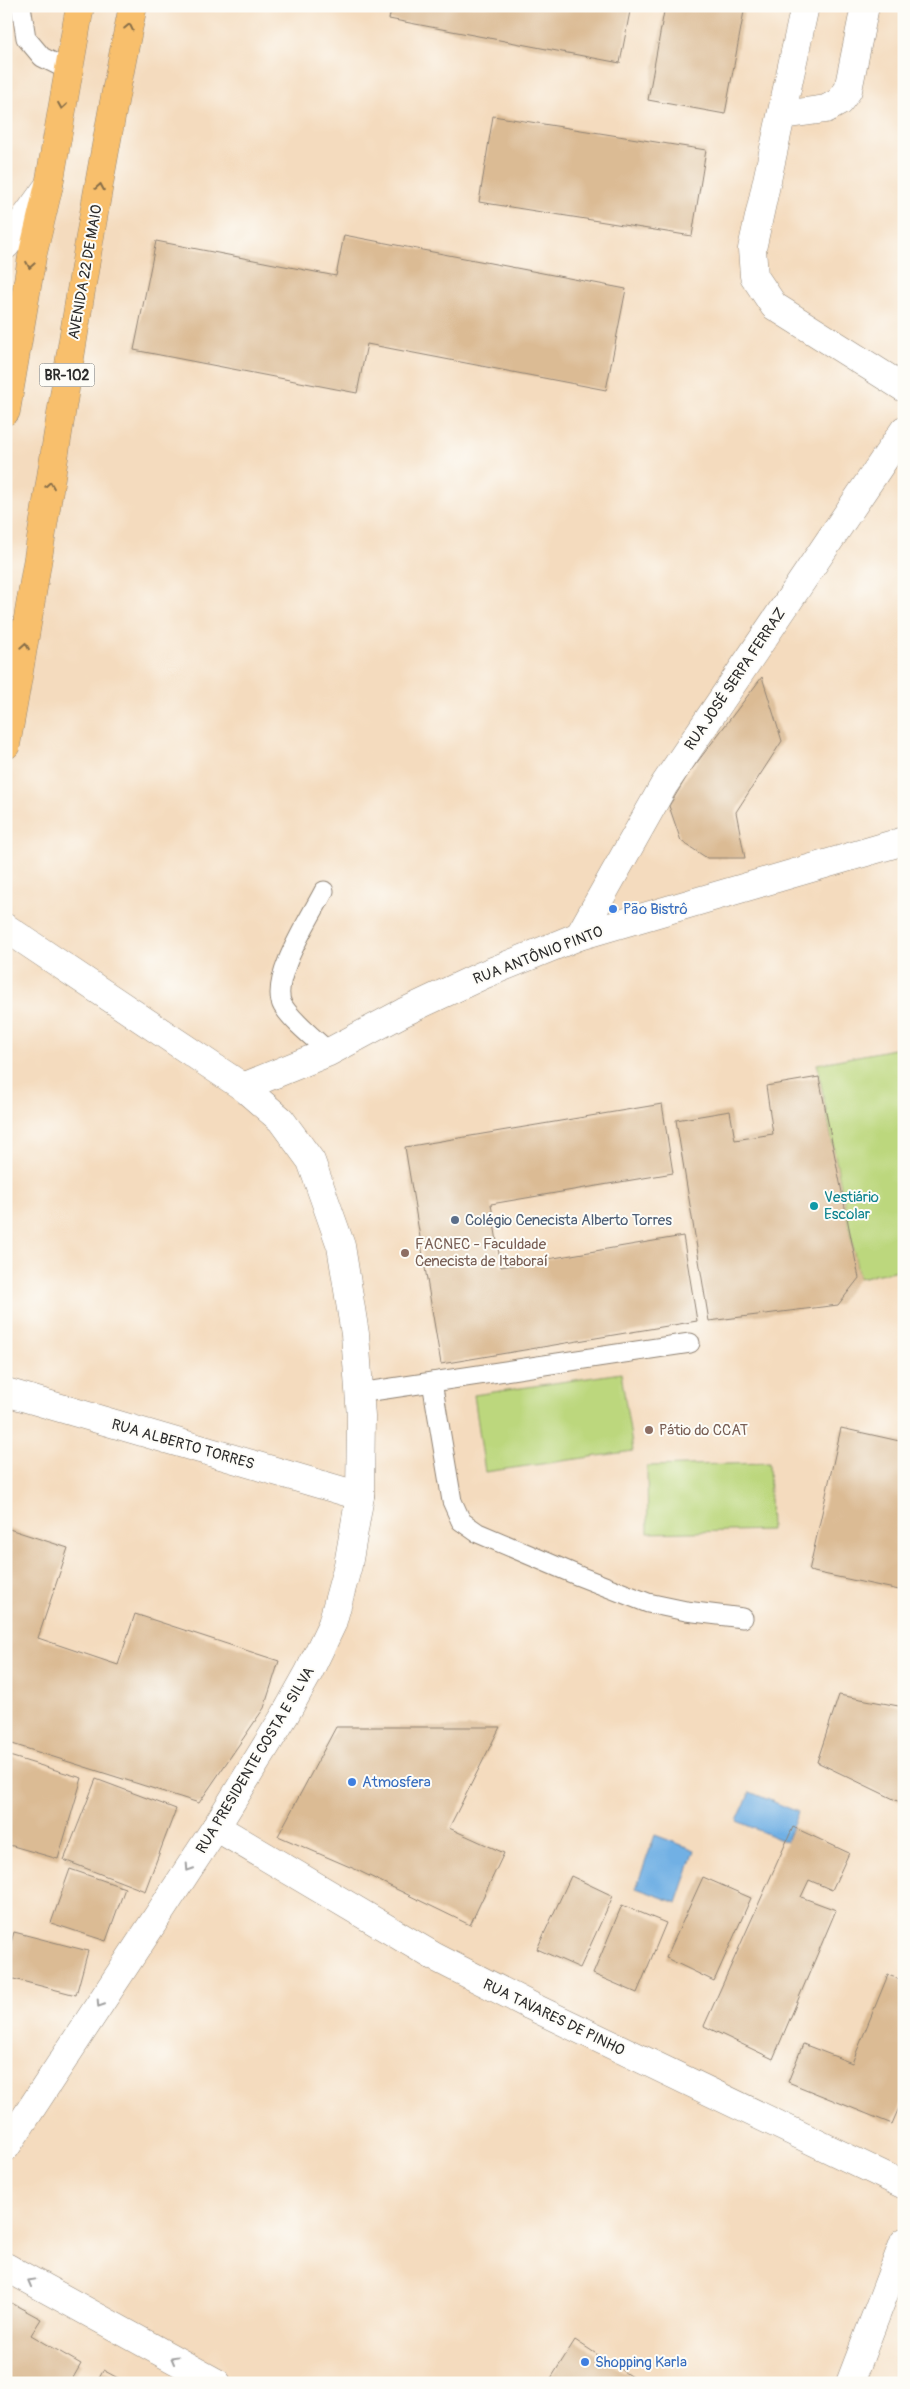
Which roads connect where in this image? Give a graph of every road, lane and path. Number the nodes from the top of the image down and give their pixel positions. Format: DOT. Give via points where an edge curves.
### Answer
graph roads {
  1 [pos="21,6"];
  2 [pos="80,6"];
  3 [pos="133,6"];
  4 [pos="806,6"];
  5 [pos="864,6"];
  6 [pos="68,70"];
  7 [pos="782,115"];
  8 [pos="49,185"];
  9 [pos="6,245"];
  10 [pos="904,388"];
  11 [pos="6,410"];
  12 [pos="900,439"];
  13 [pos="6,745"];
  14 [pos="904,841"];
  15 [pos="324,891"];
  16 [pos="6,928"];
  17 [pos="579,936"];
  18 [pos="329,1052"];
  19 [pos="243,1087"];
  20 [pos="690,1343"];
  21 [pos="432,1382"];
  22 [pos="6,1392"];
  23 [pos="359,1393"];
  24 [pos="360,1496"];
  25 [pos="743,1618"];
  26 [pos="216,1827"];
  27 [pos="6,2147"];
  28 [pos="904,2185"];
  29 [pos="904,2242"];
  30 [pos="6,2267"];
  31 [pos="217,2383"];
  32 [pos="850,2383"];
  1 -- 6 [label="lane" via="26,38 42,57"];
  2 -- 6 [label="main road"];
  13 -- 3 [label="main road, AVENIDA 22 DE MAIO / BR-102, one-way" via="28,628 76,317"];
  4 -- 7 [label="street"];
  5 -- 7 [label="street" via="848,90 840,102 826,109"];
  6 -- 8 [label="main road, one-way"];
  7 -- 10 [label="street" via="752,249 754,276 774,306"];
  8 -- 9 [label="street"];
  8 -- 11 [label="main road, one-way" via="32,257"];
  12 -- 17 [label="street, RUA JOSÉ SERPA FERRAZ" via="664,785"];
  14 -- 17 [label="street, RUA ANTÔNIO PINTO"];
  15 -- 18 [label="lane" via="283,970 278,989 282,1005"];
  16 -- 19 [label="street, RUA PRESIDENTE COSTA E SILVA"];
  17 -- 18 [label="street, RUA ANTÔNIO PINTO" via="483,975"];
  18 -- 19 [label="street, RUA ANTÔNIO PINTO"];
  19 -- 23 [label="street, RUA PRESIDENTE COSTA E SILVA" via="281,1120 311,1160 341,1246"];
  20 -- 21 [label="lane"];
  21 -- 23 [label="lane"];
  21 -- 25 [label="lane" via="452,1501 461,1521 487,1537 648,1603"];
  22 -- 24 [label="street, RUA ALBERTO TORRES"];
  23 -- 24 [label="street, RUA PRESIDENTE COSTA E SILVA"];
  24 -- 26 [label="street, RUA PRESIDENTE COSTA E SILVA" via="348,1565 332,1624 285,1715"];
  26 -- 27 [label="street, RUA PRESIDENTE COSTA E SILVA, one-way"];
  26 -- 28 [label="street, RUA TAVARES DE PINHO" via="444,1961"];
  29 -- 32 [label="street"];
  31 -- 30 [label="street, one-way"];
}
